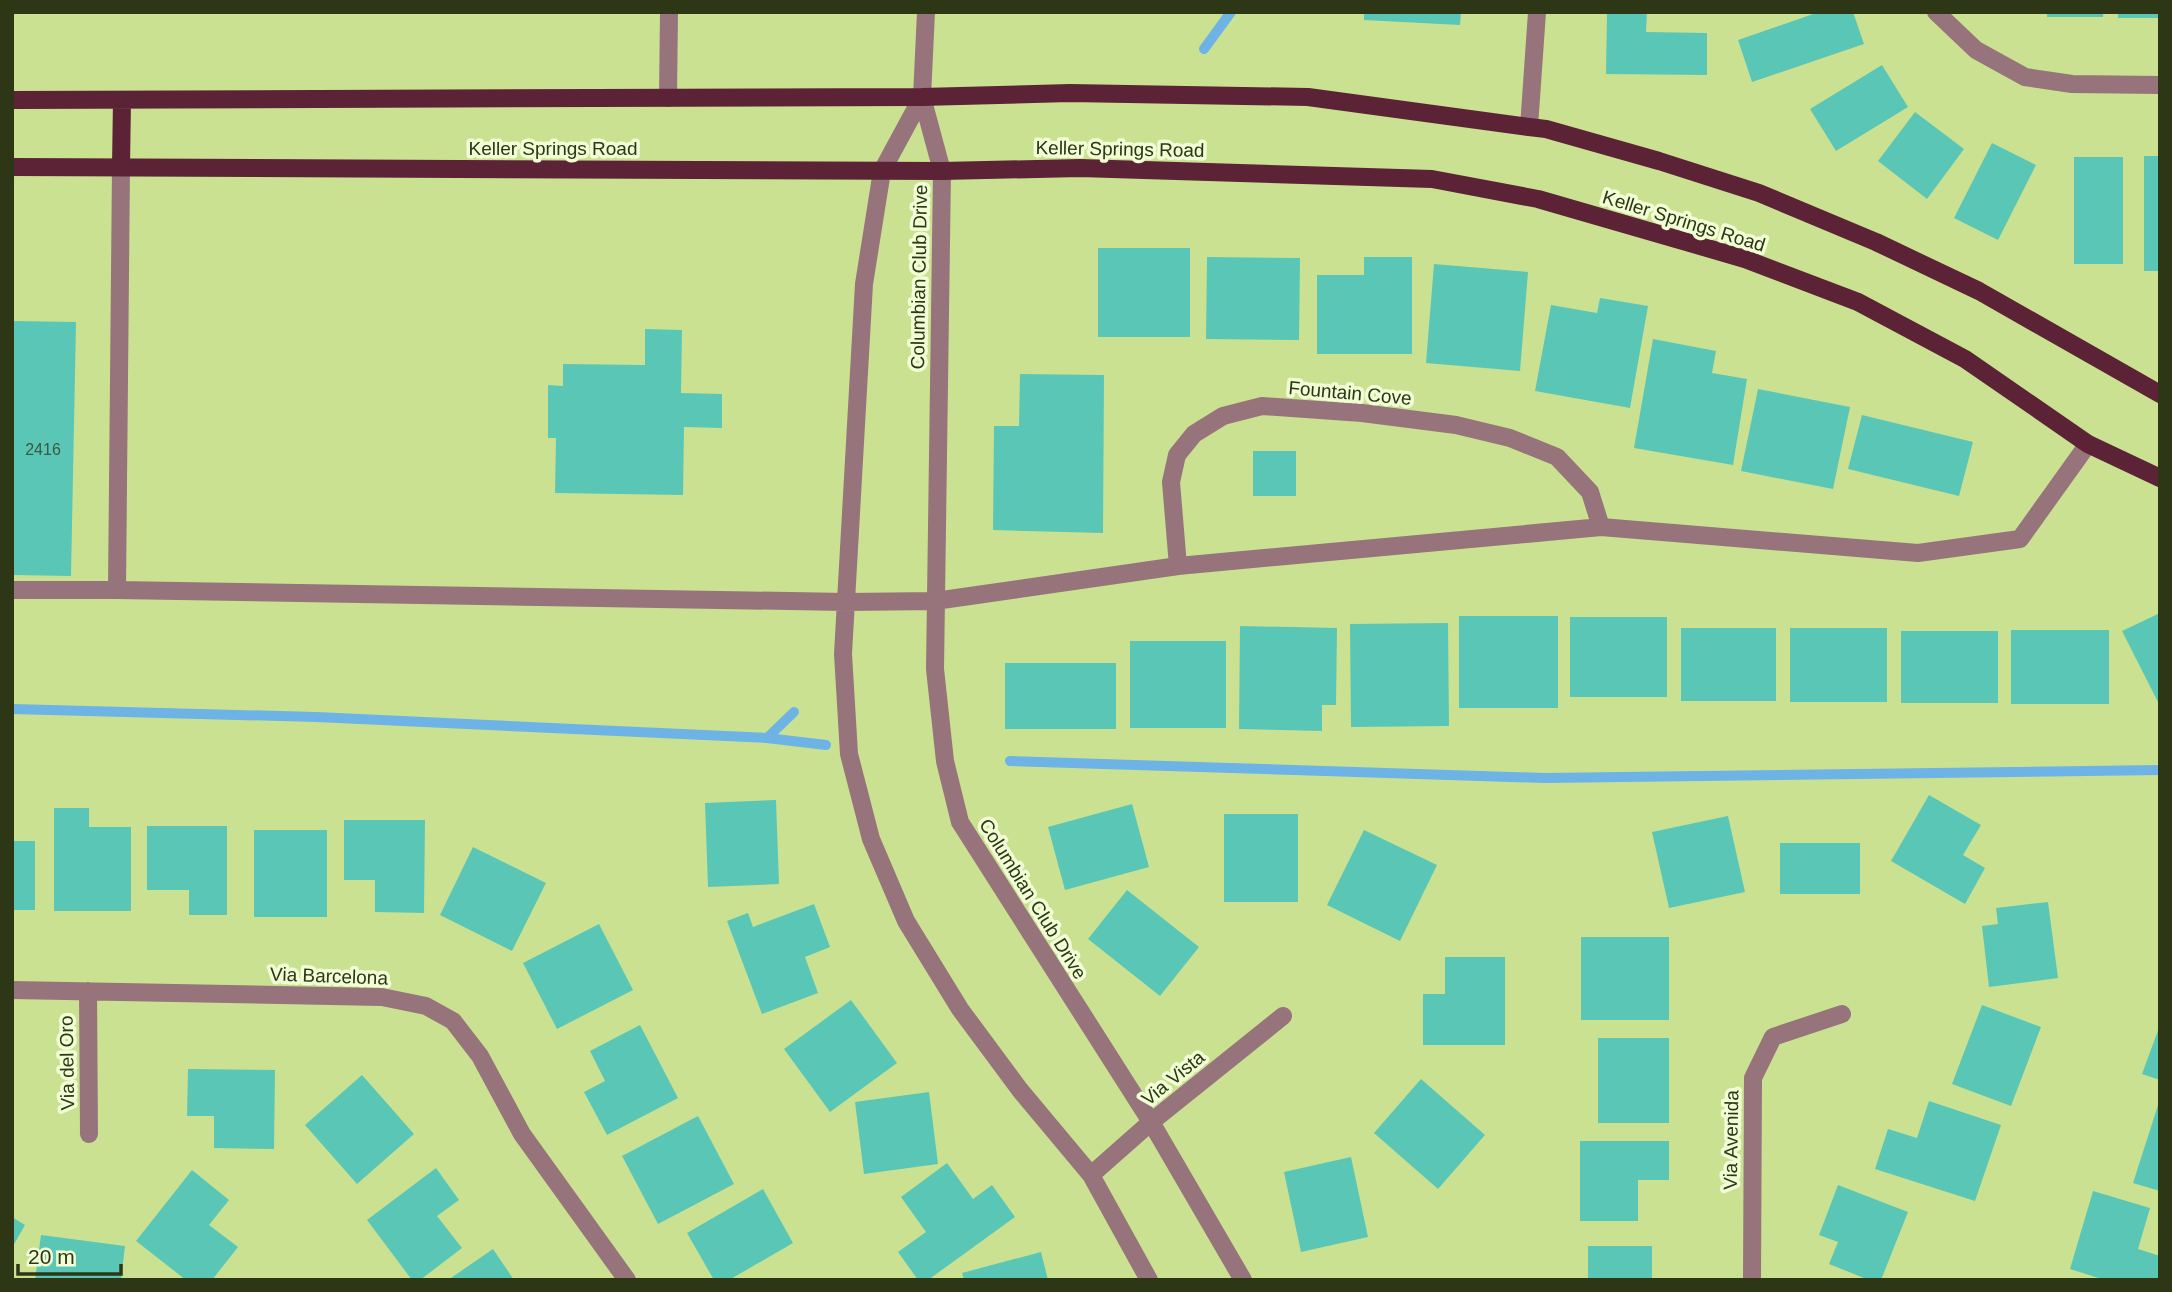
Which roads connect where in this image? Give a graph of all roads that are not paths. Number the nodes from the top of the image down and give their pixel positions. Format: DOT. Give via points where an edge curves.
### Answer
graph roads {
  1 [pos="669,12"];
  2 [pos="926,12"];
  3 [pos="1537,12"];
  4 [pos="1936,12"];
  5 [pos="2160,85"];
  6 [pos="922,97"];
  7 [pos="668,98"];
  8 [pos="12,100"];
  9 [pos="122,100"];
  10 [pos="1529,127"];
  11 [pos="12,167"];
  12 [pos="121,167"];
  13 [pos="882,171"];
  14 [pos="942,171"];
  15 [pos="2160,394"];
  16 [pos="2088,444"];
  17 [pos="2160,478"];
  18 [pos="1601,527"];
  19 [pos="1178,566"];
  20 [pos="12,590"];
  21 [pos="117,590"];
  22 [pos="935,601"];
  23 [pos="846,603"];
  24 [pos="12,990"];
  25 [pos="88,991"];
  26 [pos="1842,1014"];
  27 [pos="1283,1016"];
  28 [pos="1151,1122"];
  29 [pos="89,1134"];
  30 [pos="1091,1175"];
  31 [pos="627,1280"];
  32 [pos="1149,1280"];
  33 [pos="1243,1280"];
  34 [pos="1752,1280"];
  1 -- 7 [label="street"];
  2 -- 6 [label="street"];
  3 -- 10 [label="street"];
  4 -- 5 [label="street" via="1976,51 2025,77 2072,84"];
  6 -- 7 [label="main road"];
  6 -- 10 [label="main road" via="1070,93 1308,97"];
  6 -- 13 [label="street"];
  6 -- 14 [label="street, Columbian Club Drive"];
  7 -- 9 [label="main road"];
  8 -- 9 [label="main road"];
  9 -- 12 [label="main road"];
  10 -- 15 [label="main road" via="1759,193 1876,242 1979,291"];
  11 -- 12 [label="main road, Keller Springs Road"];
  12 -- 13 [label="main road, Keller Springs Road"];
  12 -- 21 [label="street"];
  13 -- 14 [label="main road, Keller Springs Road"];
  13 -- 23 [label="street" via="864,284"];
  14 -- 16 [label="main road, Keller Springs Road" via="1080,168 1432,179 1538,199 1745,259 1858,302 1965,359"];
  14 -- 22 [label="street, Columbian Club Drive"];
  16 -- 17 [label="main road, Keller Springs Road"];
  16 -- 18 [label="street" via="2020,539 1918,553"];
  18 -- 19 [label="street"];
  18 -- 19 [label="street, Fountain Cove" via="1590,492 1557,457 1510,438 1402,418 1262,406 1223,416 1194,434 1177,456 1171,482"];
  19 -- 22 [label="street"];
  20 -- 21 [label="street"];
  21 -- 23 [label="street"];
  22 -- 23 [label="street"];
  22 -- 28 [label="street, Columbian Club Drive" via="935,669 945,761 960,822"];
  23 -- 30 [label="street" via="843,654 849,754 871,839 906,920 960,1009"];
  24 -- 25 [label="street, Via Barcelona"];
  25 -- 29 [label="street, Via del Oro"];
  25 -- 31 [label="street, Via Barcelona" via="382,997 426,1006 453,1021 480,1056 522,1134"];
  26 -- 34 [label="street, Via Avenida" via="1773,1037 1753,1078"];
  27 -- 28 [label="street, Via Vista"];
  28 -- 30 [label="street, Via Vista"];
  28 -- 33 [label="street, Columbian Club Drive"];
  30 -- 32 [label="street"];
}
